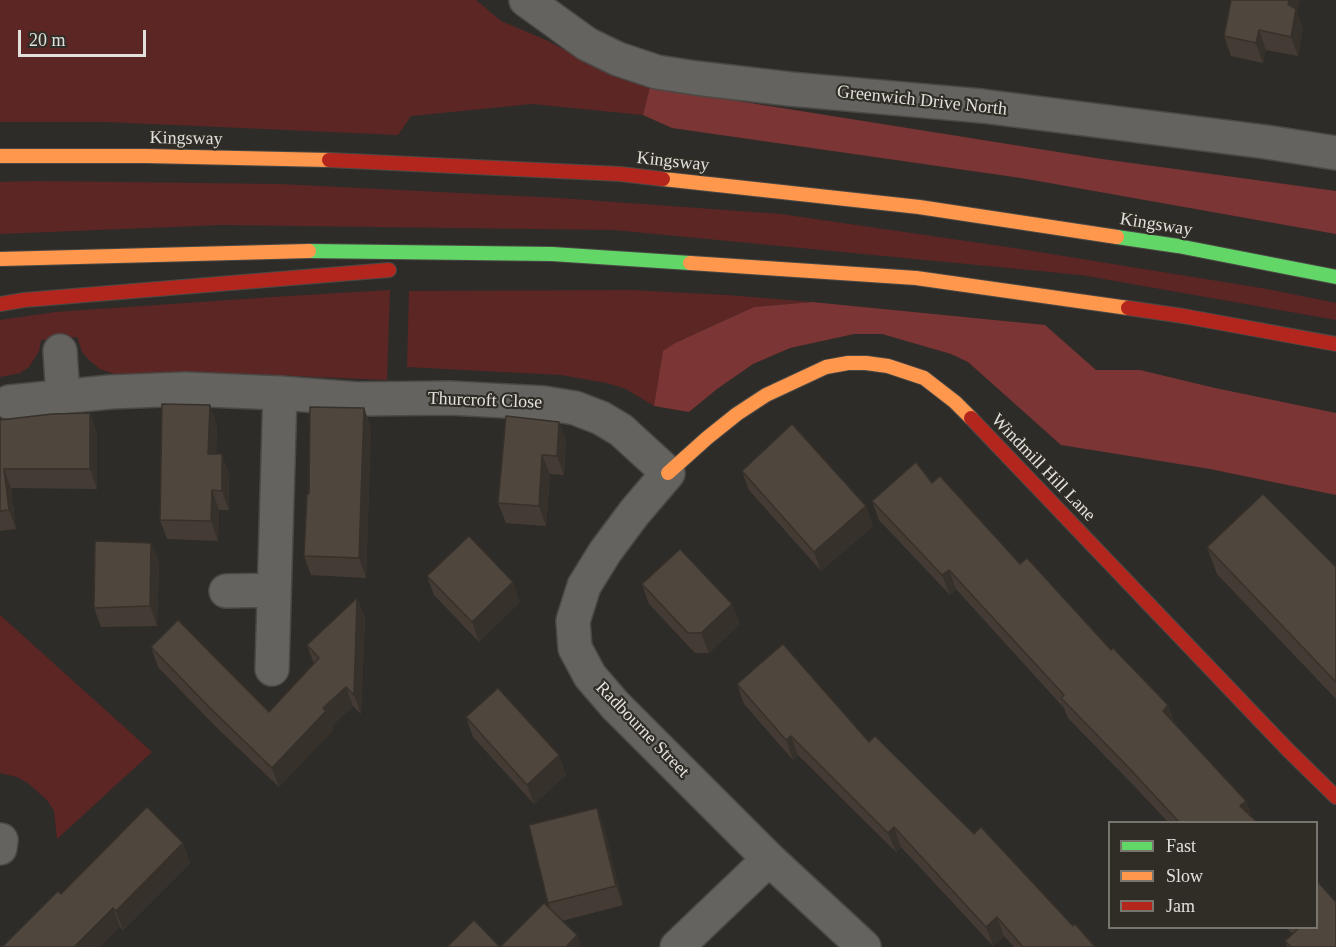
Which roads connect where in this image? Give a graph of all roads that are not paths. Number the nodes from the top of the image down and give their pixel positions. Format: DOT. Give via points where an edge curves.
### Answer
graph roads {
  1 [pos="525,0"];
  2 [pos="1336,153"];
  3 [pos="0,156"];
  4 [pos="552,254"];
  5 [pos="0,259"];
  6 [pos="433,266"];
  7 [pos="398,269"];
  8 [pos="1336,278"];
  9 [pos="0,304"];
  10 [pos="1336,344"];
  11 [pos="60,351"];
  12 [pos="280,393"];
  13 [pos="63,396"];
  14 [pos="9,402"];
  15 [pos="668,473"];
  16 [pos="274,590"];
  17 [pos="226,591"];
  18 [pos="272,669"];
  19 [pos="1336,797"];
  20 [pos="769,860"];
  21 [pos="677,947"];
  22 [pos="864,947"];
  1 -- 2 [label="street, Greenwich Drive North" via="587,44 657,72 779,88 982,106"];
  3 -- 8 [label="main road, Kingsway" via="334,160 620,174 919,207 1178,246"];
  4 -- 5 [label="main road" via="325,251"];
  4 -- 6 [label="main road"];
  4 -- 10 [label="main road" via="916,278 1183,316"];
  7 -- 9 [label="main road"];
  11 -- 13 [label="street"];
  12 -- 13 [label="street, Thurcroft Close" via="185,389"];
  12 -- 15 [label="street, Thurcroft Close" via="358,399 450,398 575,408 621,430"];
  12 -- 16 [label="street"];
  13 -- 14 [label="street, Thurcroft Close"];
  15 -- 19 [label="main road, Windmill Hill Lane" via="737,414 784,385 826,367 866,363 924,378 955,402"];
  15 -- 20 [label="street, Radbourne Street" via="628,521 584,586 573,621 575,648 590,676 615,705"];
  16 -- 17 [label="street"];
  16 -- 18 [label="street"];
  20 -- 21 [label="street"];
  20 -- 22 [label="street, Radbourne Street"];
}
